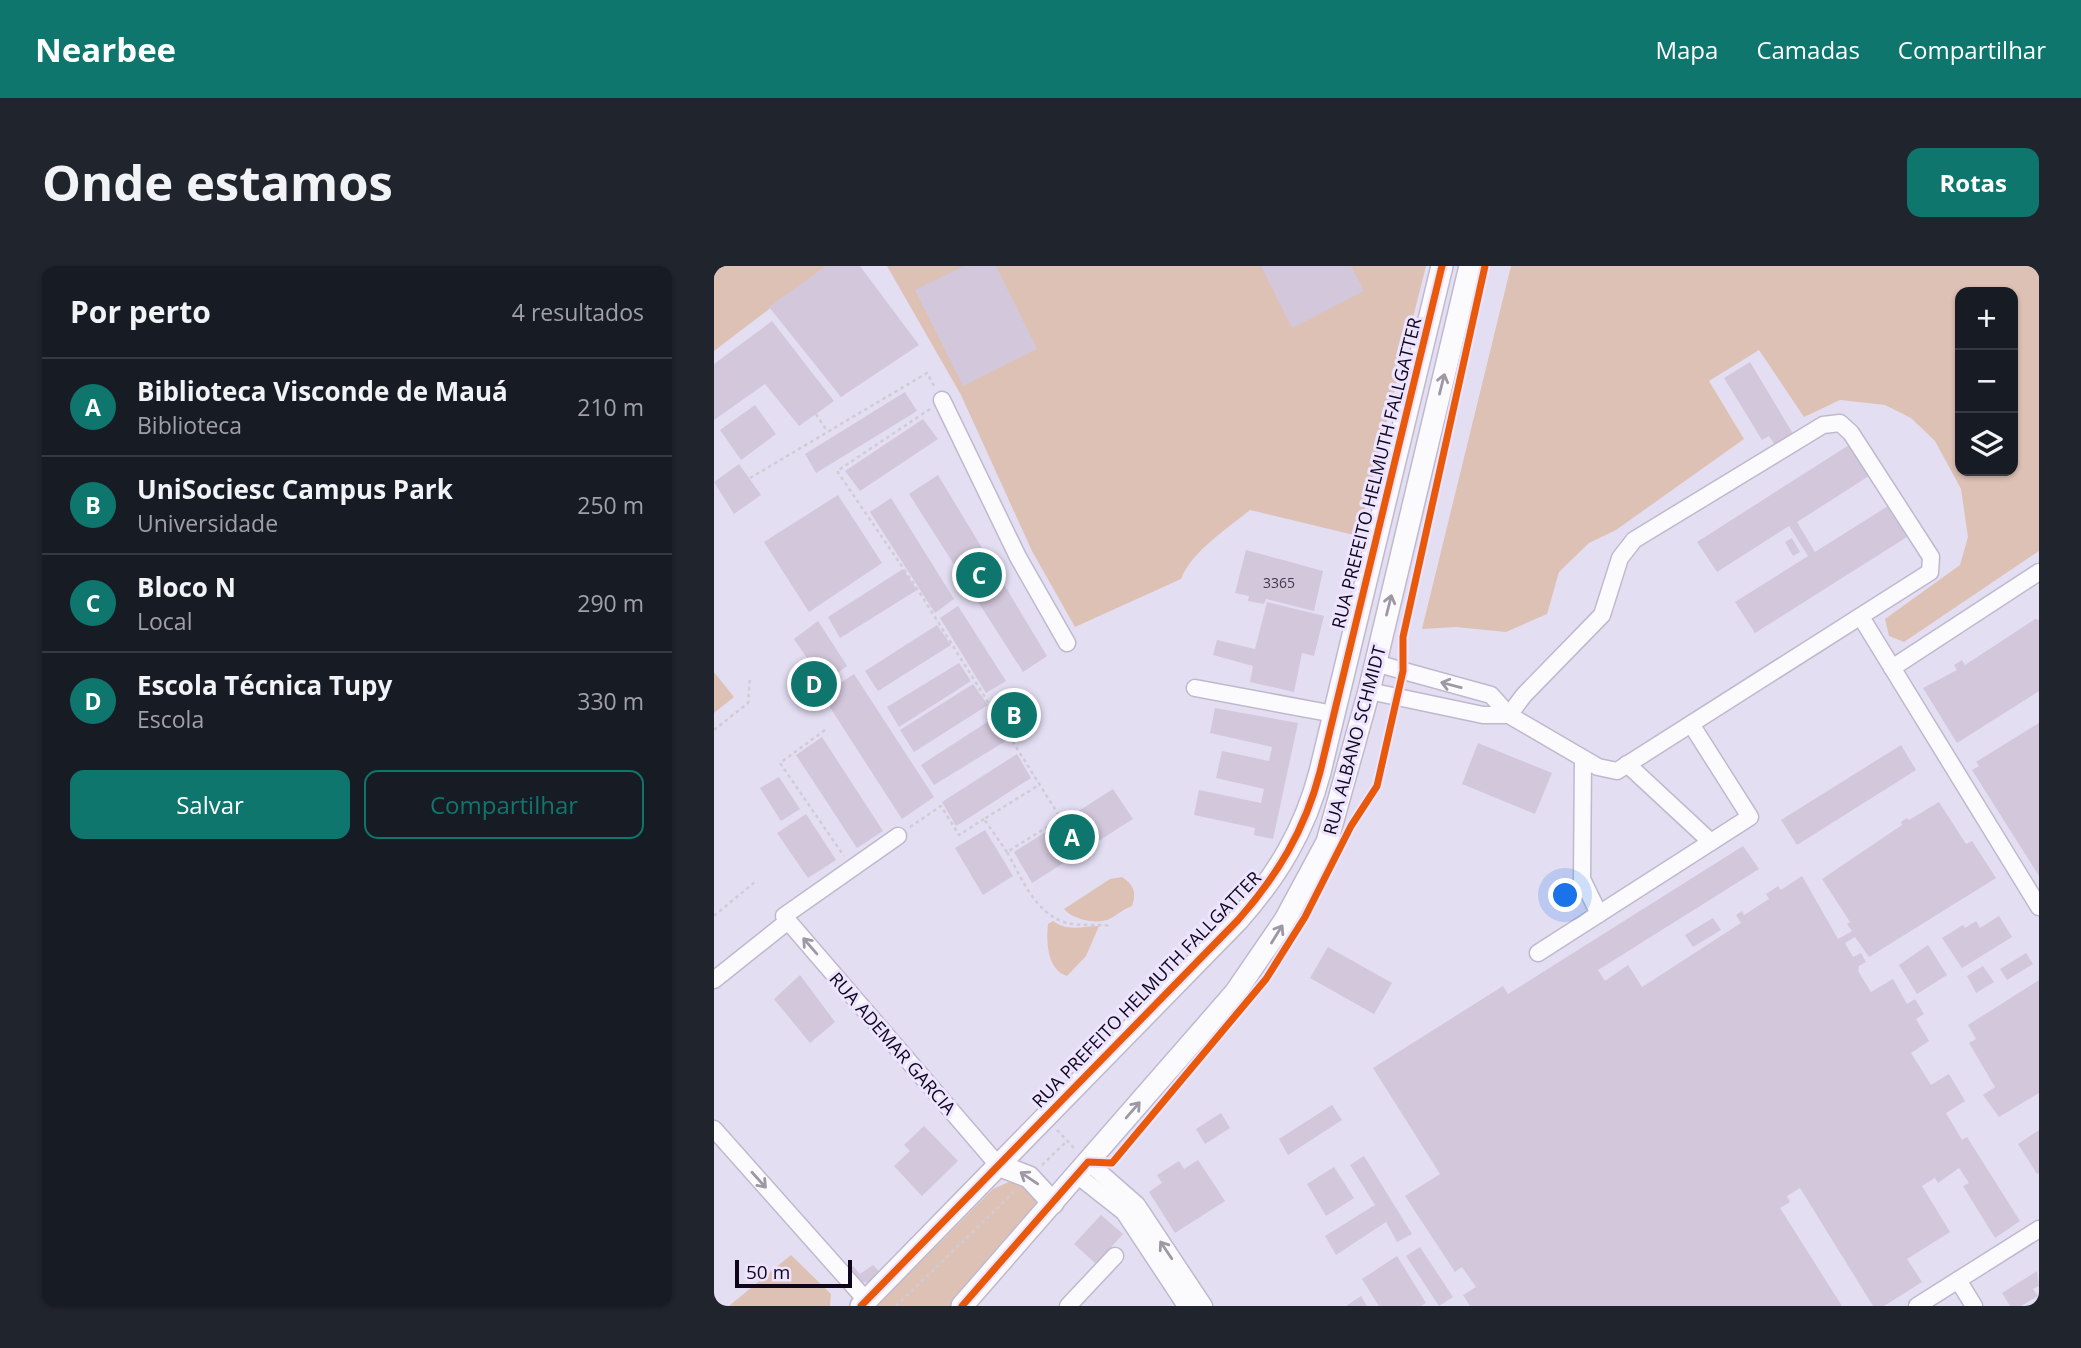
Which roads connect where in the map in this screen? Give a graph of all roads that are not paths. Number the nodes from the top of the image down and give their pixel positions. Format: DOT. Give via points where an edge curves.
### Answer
graph roads {
  1 [pos="1442,266"];
  2 [pos="1470,266"];
  3 [pos="942,400"];
  4 [pos="2039,572"];
  5 [pos="1861,617"];
  6 [pos="1067,643"];
  7 [pos="1375,663"];
  8 [pos="1892,668"];
  9 [pos="1195,688"];
  10 [pos="1369,691"];
  11 [pos="1334,714"];
  12 [pos="1509,715"];
  13 [pos="1691,724"];
  14 [pos="1583,759"];
  15 [pos="1627,764"];
  16 [pos="898,836"];
  17 [pos="1710,842"];
  18 [pos="2039,907"];
  19 [pos="1599,914"];
  20 [pos="786,918"];
  21 [pos="1538,953"];
  22 [pos="714,980"];
  23 [pos="714,1129"];
  24 [pos="998,1166"];
  25 [pos="1083,1168"];
  26 [pos="1053,1203"];
  27 [pos="2039,1229"];
  28 [pos="1115,1256"];
  29 [pos="1958,1280"];
  30 [pos="863,1303"];
  31 [pos="962,1306"];
  32 [pos="1068,1306"];
  33 [pos="1186,1306"];
  34 [pos="1204,1306"];
  35 [pos="1917,1306"];
  36 [pos="1974,1306"];
  1 -- 11 [label="main road, RUA PREFEITO HELMUTH FALLGATTER"];
  7 -- 2 [label="main road, RUA ALBANO SCHMIDT, one-way"];
  3 -- 6 [label="street" via="1018,557"];
  4 -- 8 [label="street"];
  5 -- 8 [label="street"];
  5 -- 12 [label="street" via="1930,572 1931,557 1851,433 1840,423 1823,425 1634,540 1620,558 1602,615"];
  5 -- 13 [label="street"];
  7 -- 10 [label="main road, RUA ALBANO SCHMIDT"];
  12 -- 7 [label="street, one-way" via="1491,695"];
  8 -- 18 [label="street"];
  9 -- 11 [label="street"];
  10 -- 12 [label="street" via="1483,715"];
  25 -- 10 [label="main road, RUA ALBANO SCHMIDT, one-way" via="1235,993 1285,920 1336,820"];
  11 -- 24 [label="main road, RUA PREFEITO HELMUTH FALLGATTER" via="1310,806 1273,878 1238,920"];
  12 -- 14 [label="street"];
  13 -- 15 [label="street"];
  13 -- 17 [label="street" via="1750,817"];
  14 -- 15 [label="street" via="1617,771"];
  14 -- 19 [label="street" via="1582,879"];
  15 -- 17 [label="street"];
  16 -- 20 [label="street"];
  17 -- 19 [label="street"];
  19 -- 21 [label="street"];
  20 -- 22 [label="street"];
  24 -- 20 [label="street, RUA ADEMAR GARCIA, one-way"];
  23 -- 30 [label="street, one-way"];
  24 -- 26 [label="main road" via="1029,1177"];
  24 -- 30 [label="main road, RUA PREFEITO HELMUTH FALLGATTER"];
  25 -- 26 [label="main road, RUA ALBANO SCHMIDT"];
  25 -- 33 [label="street" via="1124,1213"];
  34 -- 25 [label="street, one-way" via="1137,1205"];
  26 -- 31 [label="main road, RUA ALBANO SCHMIDT"];
  27 -- 29 [label="street"];
  28 -- 32 [label="street"];
  29 -- 35 [label="street"];
  29 -- 36 [label="street"];
}
